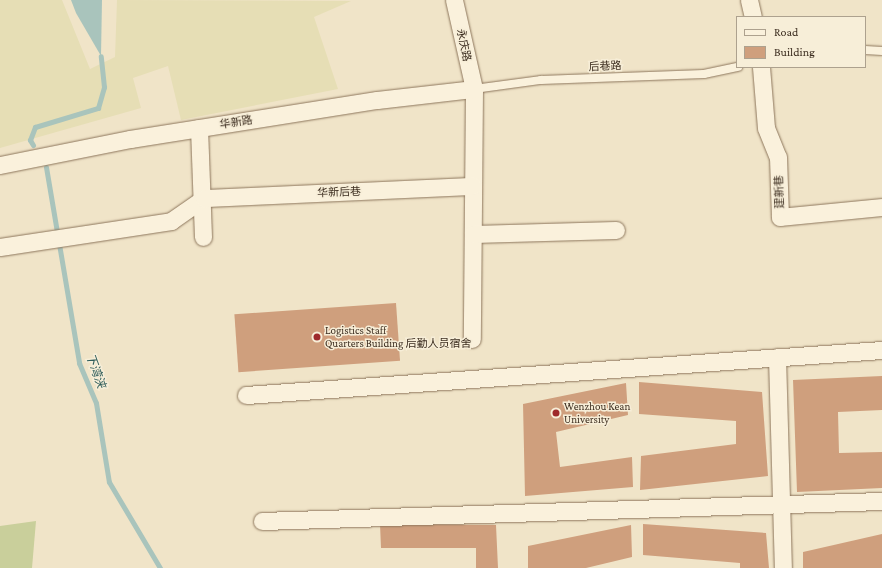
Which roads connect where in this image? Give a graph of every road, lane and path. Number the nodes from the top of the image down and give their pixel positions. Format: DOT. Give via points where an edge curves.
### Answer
graph roads {
  1 [pos="454,0"];
  2 [pos="749,0"];
  3 [pos="753,16"];
  4 [pos="866,50"];
  5 [pos="882,51"];
  6 [pos="736,67"];
  7 [pos="761,68"];
  8 [pos="474,89"];
  9 [pos="199,128"];
  10 [pos="0,165"];
  11 [pos="473,186"];
  12 [pos="204,198"];
  13 [pos="882,207"];
  14 [pos="616,230"];
  15 [pos="473,234"];
  16 [pos="204,237"];
  17 [pos="0,247"];
  18 [pos="472,339"];
  19 [pos="882,350"];
  20 [pos="777,357"];
  21 [pos="246,395"];
  22 [pos="882,501"];
  23 [pos="781,505"];
  24 [pos="262,521"];
  25 [pos="783,568"];
  1 -- 8 [label="street, 永庆路"];
  2 -- 3 [label="street"];
  4 -- 5 [label="lane"];
  6 -- 8 [label="lane, 后巷路" via="704,74 541,80"];
  7 -- 13 [label="street, 建新巷" via="766,128 778,156 780,217"];
  8 -- 9 [label="street, 华新路" via="377,100"];
  8 -- 11 [label="street, 永庆路"];
  9 -- 10 [label="street, 华新路"];
  9 -- 12 [label="street"];
  11 -- 12 [label="street, 华新后巷"];
  11 -- 15 [label="street, 永庆路"];
  12 -- 16 [label="street"];
  12 -- 17 [label="street" via="171,221"];
  14 -- 15 [label="street"];
  15 -- 18 [label="street, 永庆路"];
  19 -- 20 [label="street"];
  20 -- 21 [label="street"];
  20 -- 23 [label="street"];
  22 -- 23 [label="street"];
  23 -- 24 [label="street"];
  23 -- 25 [label="street"];
}
